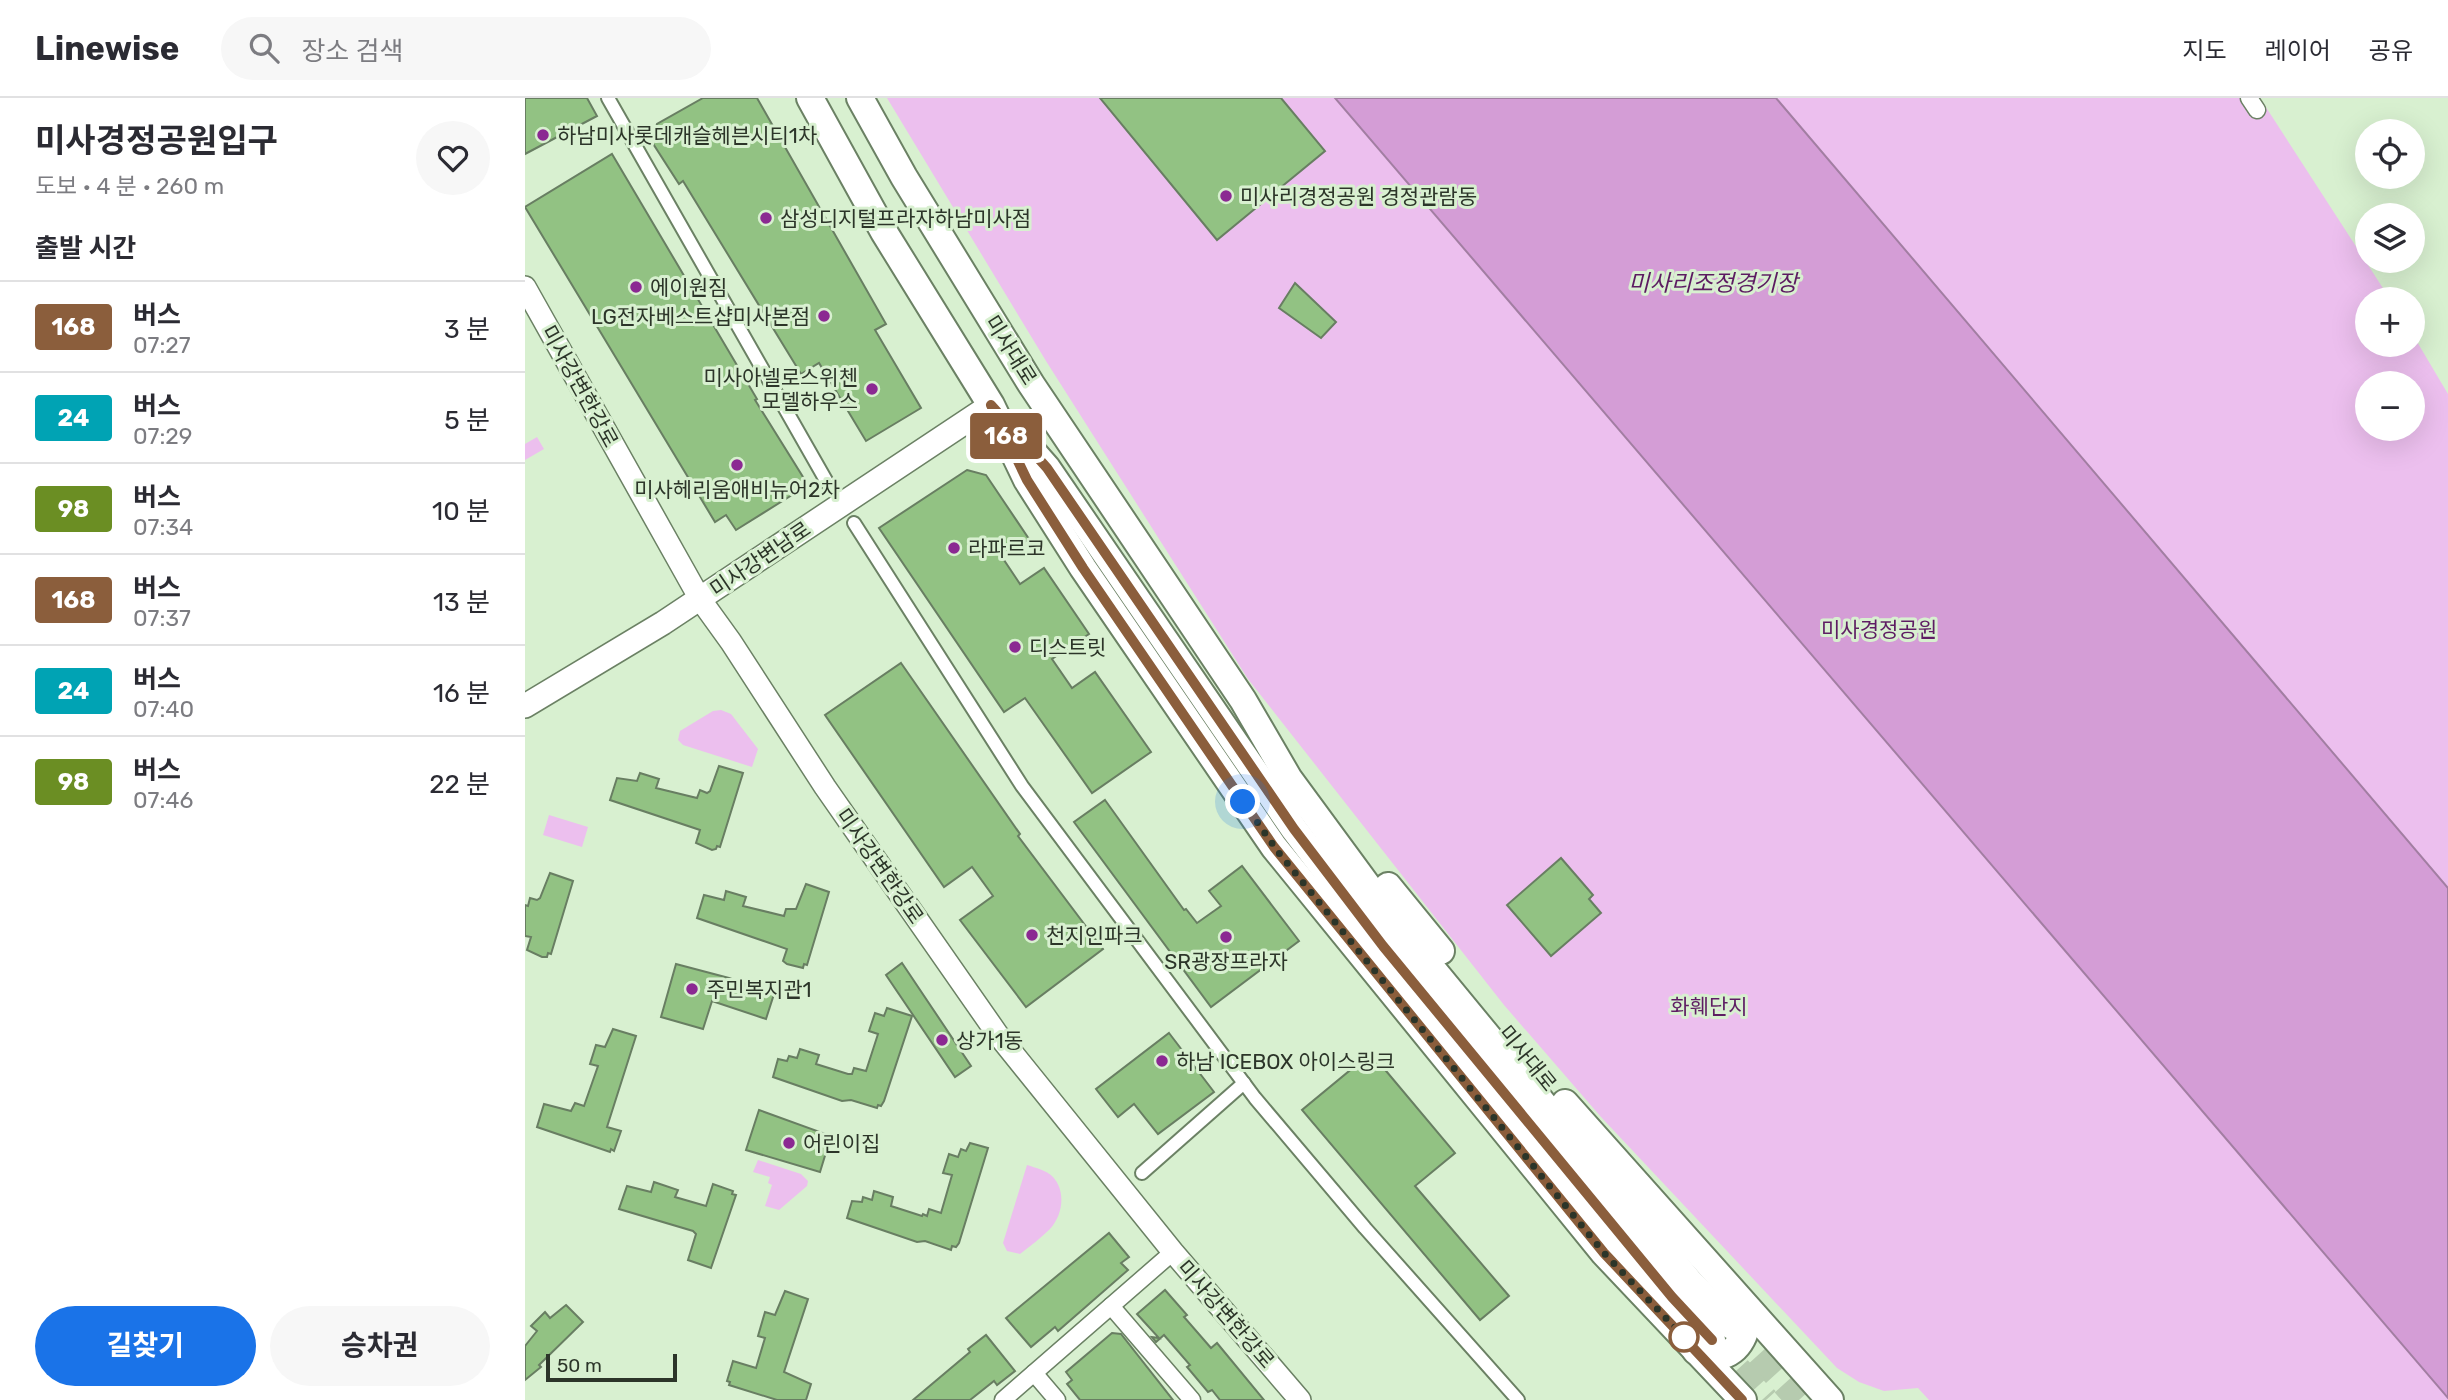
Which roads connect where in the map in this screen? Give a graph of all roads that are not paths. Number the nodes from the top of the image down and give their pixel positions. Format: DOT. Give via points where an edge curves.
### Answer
graph roads {
  1 [pos="608,98"];
  2 [pos="810,98"];
  3 [pos="860,98"];
  4 [pos="525,287"];
  5 [pos="991,405"];
  6 [pos="828,484"];
  7 [pos="854,523"];
  8 [pos="699,599"];
  9 [pos="1243,700"];
  10 [pos="525,706"];
  11 [pos="1244,1083"];
  12 [pos="1142,1173"];
  13 [pos="1173,1252"];
  14 [pos="1740,1296"];
  15 [pos="1111,1306"];
  16 [pos="1713,1339"];
  17 [pos="1034,1373"];
  18 [pos="1003,1400"];
  19 [pos="1057,1400"];
  20 [pos="1192,1400"];
  21 [pos="1300,1400"];
  22 [pos="1518,1400"];
  23 [pos="1742,1400"];
  24 [pos="1831,1400"];
  1 -- 6 [label="street"];
  2 -- 5 [label="main road, 미사대로" via="884,232"];
  3 -- 9 [label="main road, 미사대로" via="1031,384"];
  4 -- 8 [label="street, 미사강변한강로"];
  5 -- 8 [label="main road, 미사강변남로"];
  5 -- 16 [label="main road, 미사대로" via="1034,492 1274,847 1604,1253"];
  7 -- 11 [label="street" via="1022,786"];
  8 -- 10 [label="main road, 미사강변남로"];
  8 -- 13 [label="street, 미사강변한강로" via="998,1035"];
  9 -- 14 [label="main road, 미사대로" via="1562,1100"];
  9 -- 16 [label="main road, 미사대로" via="1289,779 1397,926 1689,1281"];
  11 -- 12 [label="street"];
  11 -- 22 [label="street"];
  13 -- 15 [label="street"];
  13 -- 21 [label="street, 미사강변한강로"];
  14 -- 16 [label="main road" via="1746,1333 1731,1352 1719,1356"];
  14 -- 24 [label="main road, 미사대로"];
  15 -- 17 [label="street"];
  15 -- 20 [label="street"];
  16 -- 23 [label="main road, 미사대로"];
  17 -- 18 [label="street"];
  17 -- 19 [label="street"];
}
